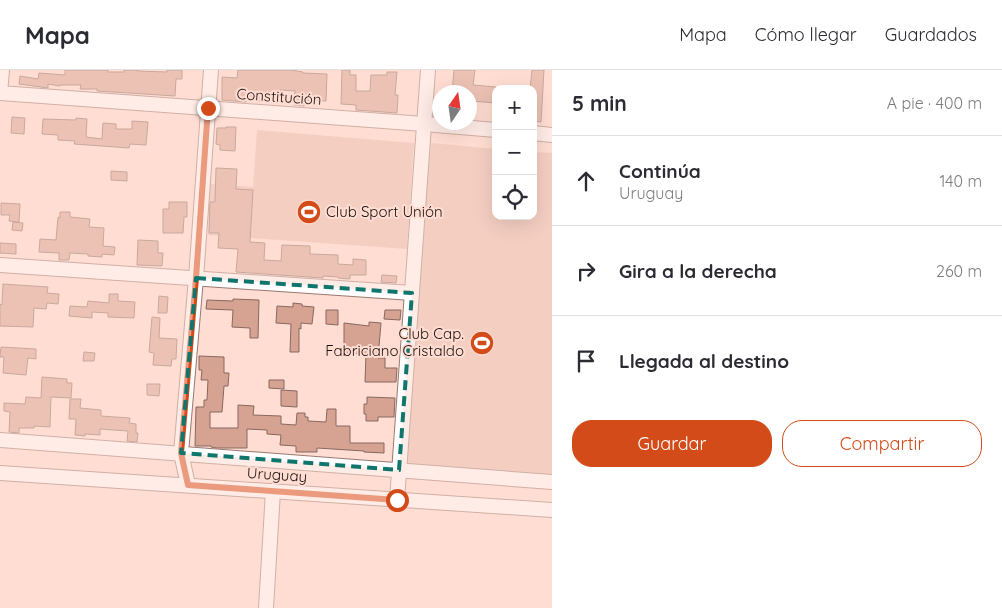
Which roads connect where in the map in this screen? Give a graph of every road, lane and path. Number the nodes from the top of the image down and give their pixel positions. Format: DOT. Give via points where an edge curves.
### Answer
graph roads {
  1 [pos="2,70"];
  2 [pos="211,70"];
  3 [pos="428,70"];
  4 [pos="0,93"];
  5 [pos="208,108"];
  6 [pos="424,124"];
  7 [pos="492,130"];
  8 [pos="537,133"];
  9 [pos="552,135"];
  10 [pos="0,265"];
  11 [pos="196,278"];
  12 [pos="412,293"];
  13 [pos="0,440"];
  14 [pos="181,453"];
  15 [pos="399,470"];
  16 [pos="0,472"];
  17 [pos="552,482"];
  18 [pos="188,485"];
  19 [pos="273,491"];
  20 [pos="397,500"];
  21 [pos="552,510"];
  22 [pos="266,608"];
  1 -- 4 [label="street"];
  2 -- 5 [label="street"];
  3 -- 6 [label="street"];
  4 -- 5 [label="street, Constitución"];
  5 -- 6 [label="street, Constitución"];
  5 -- 11 [label="street"];
  6 -- 7 [label="street, Constitución"];
  6 -- 12 [label="street"];
  8 -- 9 [label="street"];
  10 -- 11 [label="street"];
  11 -- 12 [label="street"];
  11 -- 14 [label="street"];
  12 -- 15 [label="street"];
  13 -- 14 [label="street"];
  14 -- 15 [label="street"];
  14 -- 18 [label="street"];
  15 -- 17 [label="street"];
  15 -- 20 [label="street"];
  16 -- 18 [label="street, Uruguay"];
  18 -- 19 [label="street, Uruguay"];
  19 -- 20 [label="street, Uruguay"];
  19 -- 22 [label="street"];
  20 -- 21 [label="street, Uruguay"];
}
